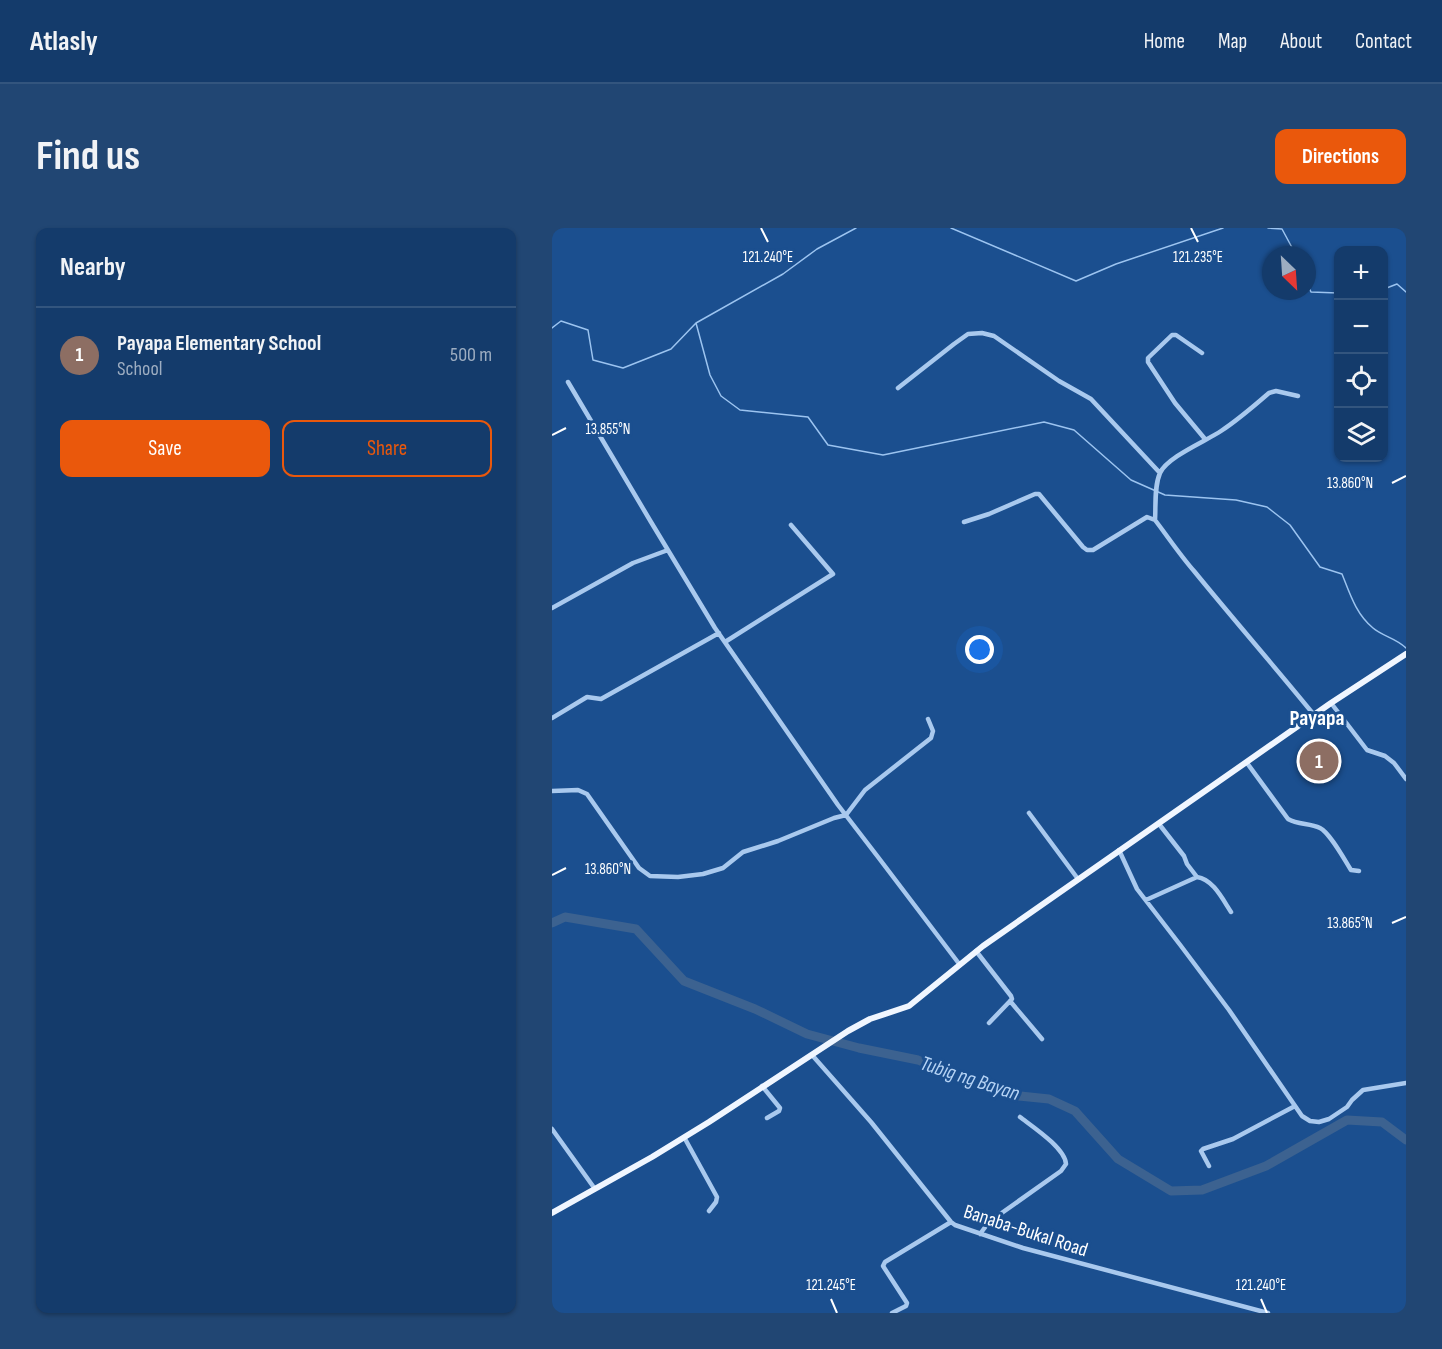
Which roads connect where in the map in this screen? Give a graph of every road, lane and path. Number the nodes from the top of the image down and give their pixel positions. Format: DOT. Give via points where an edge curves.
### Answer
graph roads {
  1 [pos="1202,353"];
  2 [pos="568,382"];
  3 [pos="898,388"];
  4 [pos="1298,396"];
  5 [pos="1205,439"];
  6 [pos="1160,473"];
  7 [pos="1155,520"];
  8 [pos="964,522"];
  9 [pos="791,525"];
  10 [pos="668,550"];
  11 [pos="552,608"];
  12 [pos="719,633"];
  13 [pos="725,642"];
  14 [pos="1406,654"];
  15 [pos="1331,703"];
  16 [pos="1315,716"];
  17 [pos="552,718"];
  18 [pos="928,719"];
  19 [pos="1247,763"];
  20 [pos="1406,779"];
  21 [pos="552,791"];
  22 [pos="1029,813"];
  23 [pos="846,815"];
  24 [pos="1159,824"];
  25 [pos="1119,850"];
  26 [pos="1359,871"];
  27 [pos="1197,877"];
  28 [pos="1078,879"];
  29 [pos="1146,900"];
  30 [pos="1231,912"];
  31 [pos="976,951"];
  32 [pos="960,965"];
  33 [pos="1010,1001"];
  34 [pos="989,1023"];
  35 [pos="1042,1039"];
  36 [pos="812,1055"];
  37 [pos="1406,1083"];
  38 [pos="762,1086"];
  39 [pos="1295,1106"];
  40 [pos="1020,1117"];
  41 [pos="767,1118"];
  42 [pos="552,1130"];
  43 [pos="684,1137"];
  44 [pos="1209,1166"];
  45 [pos="595,1189"];
  46 [pos="709,1211"];
  47 [pos="552,1213"];
  48 [pos="951,1222"];
  49 [pos="980,1234"];
  50 [pos="892,1313"];
  51 [pos="1268,1313"];
  1 -- 5 [label="street" via="1176,334 1148,362"];
  2 -- 10 [label="street"];
  3 -- 6 [label="street" via="968,334 994,336 1091,399"];
  4 -- 5 [label="street" via="1269,393 1220,432"];
  5 -- 6 [label="street" via="1165,465"];
  6 -- 7 [label="street"];
  7 -- 8 [label="street" via="1148,516 1087,550 1035,494"];
  7 -- 16 [label="street"];
  9 -- 13 [label="street" via="833,573"];
  10 -- 11 [label="street" via="633,563"];
  10 -- 12 [label="street"];
  12 -- 13 [label="street"];
  12 -- 17 [label="street" via="601,699 586,697"];
  13 -- 23 [label="street"];
  14 -- 15 [label="main road"];
  15 -- 16 [label="main road"];
  15 -- 20 [label="street" via="1367,750 1385,756"];
  16 -- 19 [label="main road"];
  18 -- 23 [label="street" via="933,731 931,738 865,790"];
  19 -- 24 [label="main road"];
  19 -- 26 [label="street" via="1288,819 1318,826 1351,870"];
  21 -- 23 [label="street" via="578,790 587,794 639,868 650,876 678,877 723,868 743,852"];
  22 -- 28 [label="street"];
  23 -- 32 [label="street"];
  24 -- 25 [label="main road"];
  24 -- 27 [label="street"];
  25 -- 28 [label="main road"];
  25 -- 29 [label="street"];
  27 -- 29 [label="street"];
  27 -- 30 [label="street" via="1211,884"];
  28 -- 31 [label="main road"];
  29 -- 39 [label="street"];
  31 -- 32 [label="main road"];
  31 -- 33 [label="street" via="1011,996"];
  32 -- 36 [label="main road" via="909,1006 870,1019"];
  33 -- 34 [label="street"];
  33 -- 35 [label="street"];
  36 -- 38 [label="main road"];
  36 -- 48 [label="street, Banaba-Bukal Road"];
  37 -- 39 [label="street" via="1363,1090 1347,1107 1318,1122 1310,1122"];
  38 -- 41 [label="street" via="780,1108"];
  38 -- 43 [label="main road"];
  39 -- 44 [label="street" via="1233,1139 1203,1149"];
  40 -- 49 [label="street" via="1045,1136 1066,1164 989,1222"];
  42 -- 45 [label="street"];
  43 -- 45 [label="main road"];
  43 -- 46 [label="street" via="717,1197"];
  45 -- 47 [label="main road"];
  48 -- 49 [label="street, Banaba-Bukal Road"];
  48 -- 50 [label="street" via="885,1262 883,1266 907,1303"];
  49 -- 51 [label="street, Banaba-Bukal Road"];
}
